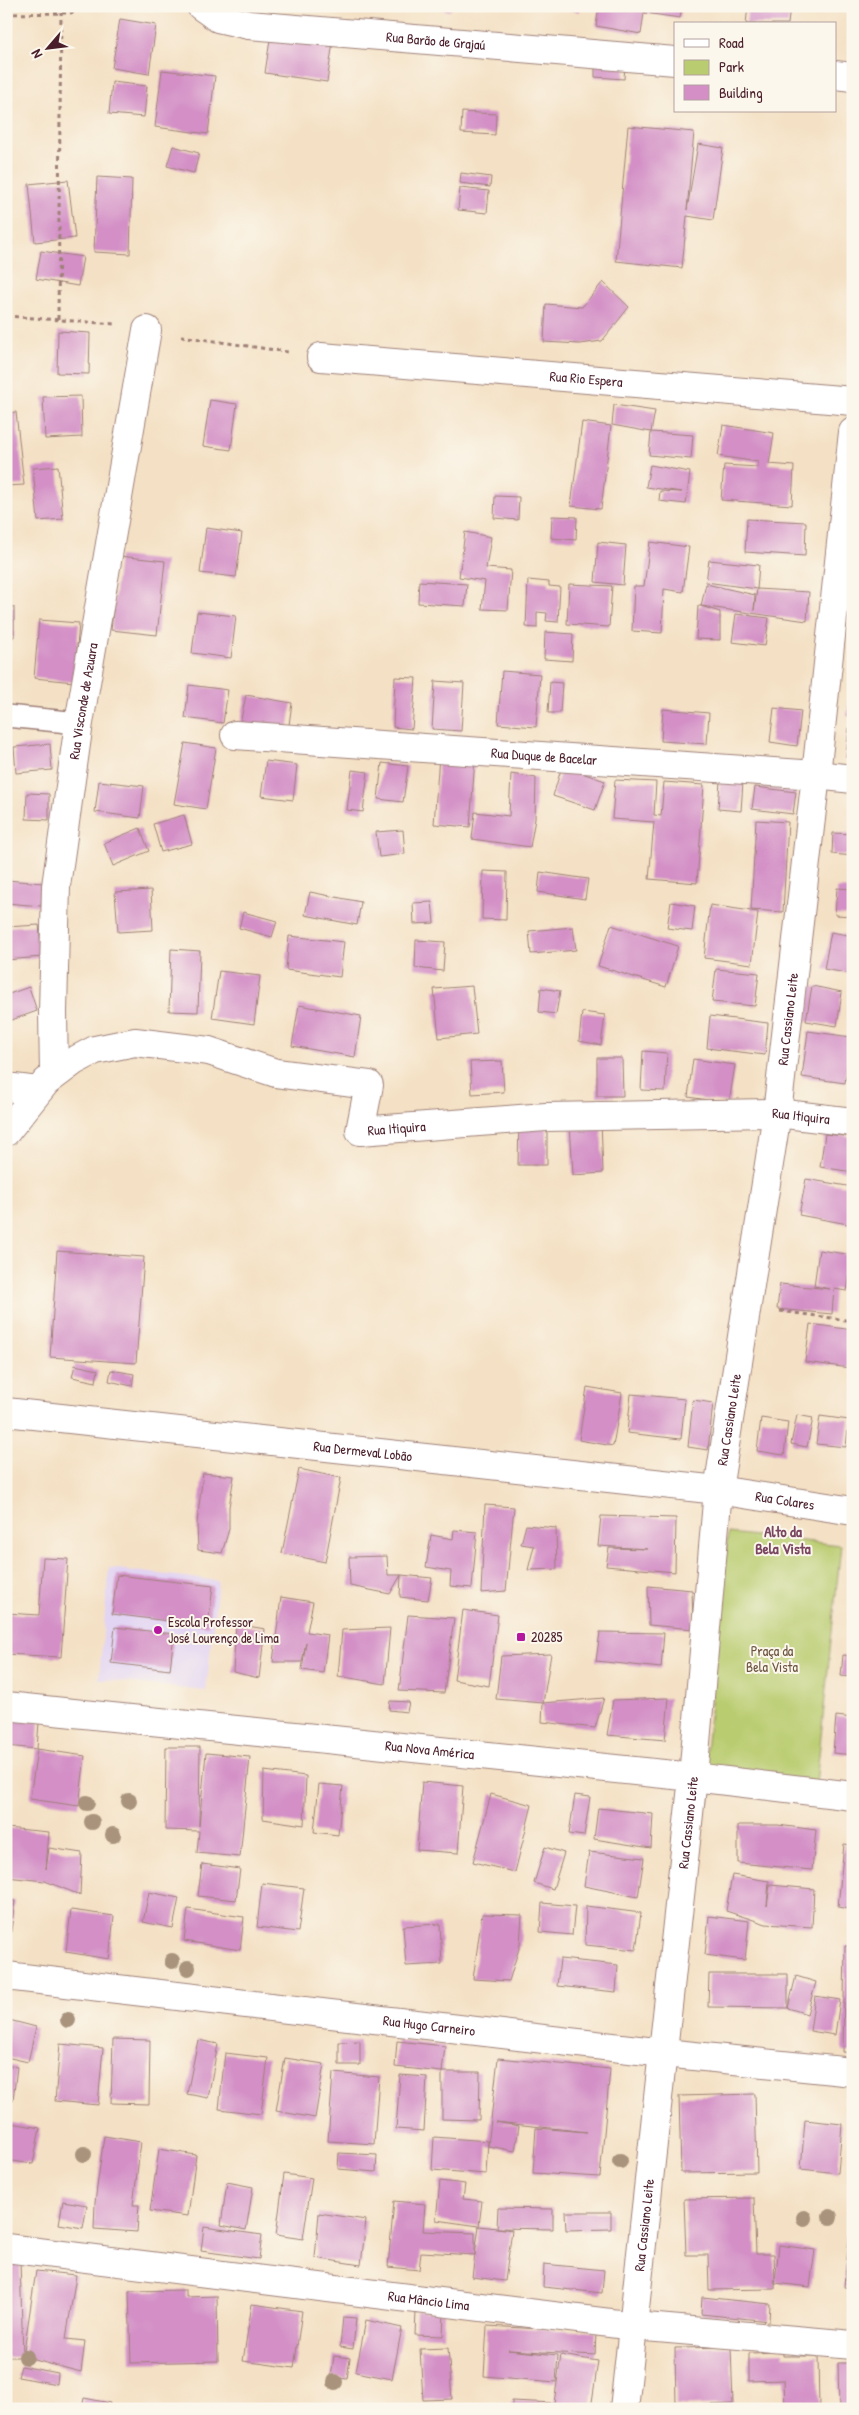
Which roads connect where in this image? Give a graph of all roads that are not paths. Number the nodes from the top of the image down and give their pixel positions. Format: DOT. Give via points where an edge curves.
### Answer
graph roads {
  1 [pos="201,6"];
  2 [pos="674,62"];
  3 [pos="836,75"];
  4 [pos="853,77"];
  5 [pos="147,330"];
  6 [pos="321,357"];
  7 [pos="853,401"];
  8 [pos="853,432"];
  9 [pos="6,716"];
  10 [pos="79,723"];
  11 [pos="235,735"];
  12 [pos="816,774"];
  13 [pos="853,779"];
  14 [pos="46,1083"];
  15 [pos="6,1087"];
  16 [pos="777,1113"];
  17 [pos="853,1122"];
  18 [pos="6,1132"];
  19 [pos="6,1412"];
  20 [pos="718,1490"];
  21 [pos="853,1511"];
  22 [pos="6,1706"];
  23 [pos="693,1778"];
  24 [pos="853,1796"];
  25 [pos="6,1976"];
  26 [pos="664,2053"];
  27 [pos="853,2072"];
  28 [pos="6,2248"];
  29 [pos="634,2326"];
  30 [pos="853,2345"];
  31 [pos="624,2409"];
  1 -- 2 [label="street, Rua Barão de Grajaú" via="218,18 249,25"];
  3 -- 4 [label="street"];
  5 -- 10 [label="street, Rua Visconde de Azuara"];
  6 -- 7 [label="street, Rua Rio Espera"];
  8 -- 12 [label="street, Rua Cassiano Leite"];
  9 -- 10 [label="lane"];
  10 -- 14 [label="street, Rua Visconde de Azuara" via="56,886 53,1012"];
  11 -- 12 [label="street, Rua Duque de Bacelar"];
  12 -- 13 [label="street, Rua Duque de Bacelar"];
  12 -- 16 [label="street, Rua Cassiano Leite"];
  14 -- 15 [label="street"];
  14 -- 16 [label="street, Rua Itiquira" via="74,1061 95,1050 135,1042 209,1051 276,1073 369,1085 360,1131 546,1117"];
  14 -- 18 [label="street, Rua Itiquira"];
  16 -- 17 [label="street, Rua Itiquira"];
  16 -- 20 [label="street, Rua Cassiano Leite"];
  19 -- 20 [label="street, Rua Dermeval Lobão"];
  20 -- 21 [label="street, Rua Colares"];
  20 -- 23 [label="street, Rua Cassiano Leite"];
  22 -- 23 [label="street, Rua Nova América"];
  23 -- 24 [label="street, Rua Nova América"];
  23 -- 26 [label="street, Rua Cassiano Leite"];
  25 -- 26 [label="street, Rua Hugo Carneiro"];
  26 -- 27 [label="street, Rua Hugo Carneiro"];
  26 -- 29 [label="street, Rua Cassiano Leite"];
  28 -- 29 [label="street, Rua Mâncio Lima"];
  29 -- 30 [label="street, Rua Mâncio Lima"];
  29 -- 31 [label="street, Rua Cassiano Leite"];
}
